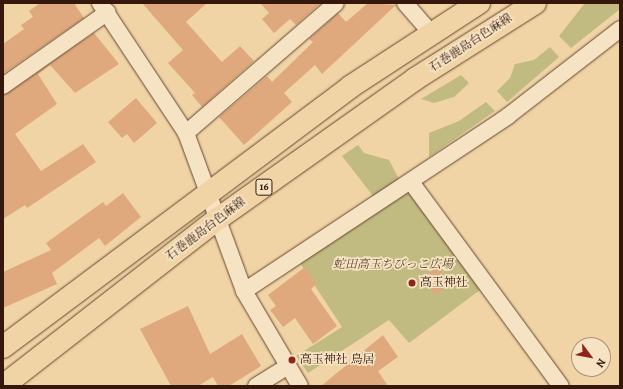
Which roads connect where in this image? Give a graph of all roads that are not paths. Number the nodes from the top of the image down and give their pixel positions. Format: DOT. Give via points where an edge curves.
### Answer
graph roads {
  1 [pos="336,3"];
  2 [pos="405,3"];
  3 [pos="479,3"];
  4 [pos="535,3"];
  5 [pos="104,8"];
  6 [pos="620,29"];
  7 [pos="431,33"];
  8 [pos="3,86"];
  9 [pos="186,133"];
  10 [pos="411,182"];
  11 [pos="209,191"];
  12 [pos="219,218"];
  13 [pos="244,291"];
  14 [pos="3,347"];
  15 [pos="287,367"];
  16 [pos="3,386"];
  17 [pos="256,386"];
  18 [pos="300,386"];
  19 [pos="561,386"];
  1 -- 9 [label="street"];
  2 -- 7 [label="street"];
  3 -- 7 [label="main road, 16"];
  4 -- 12 [label="main road, 石巻鹿島台色麻線 / 16" via="415,79"];
  5 -- 8 [label="street"];
  5 -- 9 [label="street"];
  6 -- 10 [label="street" via="508,116"];
  7 -- 11 [label="main road, 16" via="350,87"];
  9 -- 11 [label="street"];
  10 -- 13 [label="street"];
  10 -- 19 [label="street"];
  11 -- 12 [label="street"];
  11 -- 14 [label="main road, 16"];
  12 -- 13 [label="street"];
  12 -- 16 [label="main road, 石巻鹿島台色麻線 / 16"];
  13 -- 15 [label="street"];
  15 -- 17 [label="street"];
  15 -- 18 [label="street"];
}
